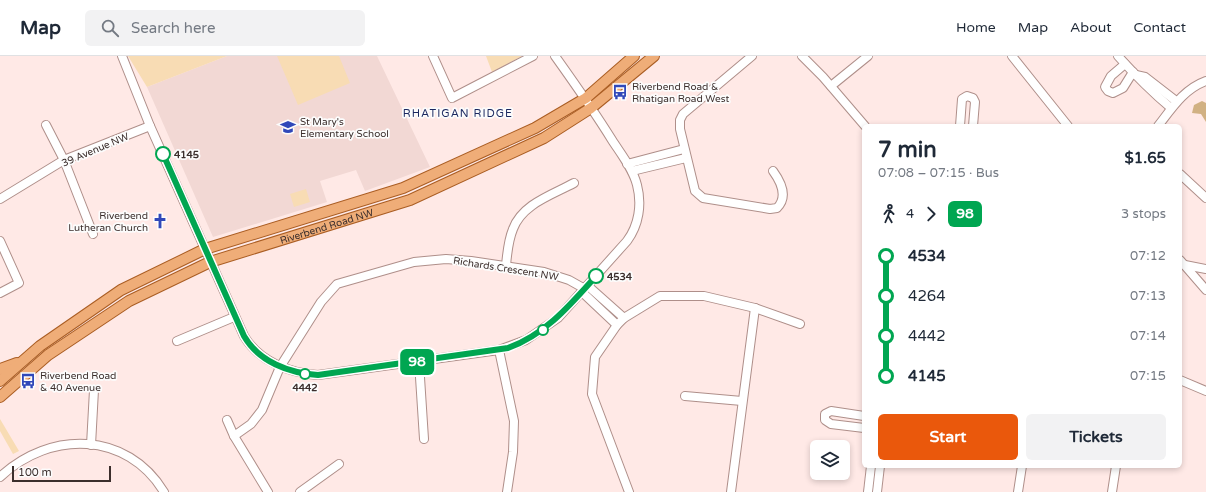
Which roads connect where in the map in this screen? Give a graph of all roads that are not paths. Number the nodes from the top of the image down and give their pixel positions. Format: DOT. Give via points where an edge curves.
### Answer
graph roads {
  1 [pos="122,56"];
  2 [pos="433,56"];
  3 [pos="533,56"];
  4 [pos="555,56"];
  5 [pos="634,56"];
  6 [pos="654,56"];
  7 [pos="752,56"];
  8 [pos="802,56"];
  9 [pos="868,56"];
  10 [pos="1012,56"];
  11 [pos="1118,56"];
  12 [pos="1125,64"];
  13 [pos="1135,74"];
  14 [pos="1206,80"];
  15 [pos="831,86"];
  16 [pos="586,98"];
  17 [pos="1176,101"];
  18 [pos="592,108"];
  19 [pos="1171,108"];
  20 [pos="863,124"];
  21 [pos="960,124"];
  22 [pos="973,124"];
  23 [pos="1066,124"];
  24 [pos="1159,124"];
  25 [pos="46,125"];
  26 [pos="150,126"];
  27 [pos="685,153"];
  28 [pos="64,160"];
  29 [pos="630,167"];
  30 [pos="773,171"];
  31 [pos="1182,176"];
  32 [pos="574,183"];
  33 [pos="1206,198"];
  34 [pos="0,199"];
  35 [pos="92,234"];
  36 [pos="0,241"];
  37 [pos="205,249"];
  38 [pos="210,262"];
  39 [pos="1182,262"];
  40 [pos="506,266"];
  41 [pos="1206,269"];
  42 [pos="585,289"];
  43 [pos="1206,290"];
  44 [pos="0,293"];
  45 [pos="755,308"];
  46 [pos="234,317"];
  47 [pos="624,318"];
  48 [pos="800,324"];
  49 [pos="617,325"];
  50 [pos="177,341"];
  51 [pos="498,350"];
  52 [pos="23,361"];
  53 [pos="419,362"];
  54 [pos="280,367"];
  55 [pos="0,369"];
  56 [pos="0,381"];
  57 [pos="1182,381"];
  58 [pos="94,390"];
  59 [pos="1206,390"];
  60 [pos="685,396"];
  61 [pos="0,397"];
  62 [pos="742,401"];
  63 [pos="862,416"];
  64 [pos="227,420"];
  65 [pos="862,428"];
  66 [pos="234,436"];
  67 [pos="424,439"];
  68 [pos="91,445"];
  69 [pos="338,464"];
  70 [pos="871,468"];
  71 [pos="880,468"];
  72 [pos="1022,468"];
  73 [pos="1116,468"];
  74 [pos="0,477"];
  75 [pos="164,492"];
  76 [pos="268,492"];
  77 [pos="300,492"];
  78 [pos="507,492"];
  79 [pos="629,492"];
  80 [pos="731,492"];
  81 [pos="868,492"];
  82 [pos="877,492"];
  83 [pos="1018,492"];
  84 [pos="1112,492"];
  1 -- 26 [label="street"];
  2 -- 3 [label="street" via="452,98"];
  4 -- 16 [label="street"];
  5 -- 16 [label="main road, Riverbend Road NW"];
  6 -- 18 [label="main road, Riverbend Road NW"];
  7 -- 27 [label="street" via="683,114 679,124"];
  8 -- 15 [label="street"];
  9 -- 15 [label="street"];
  10 -- 23 [label="street"];
  11 -- 12 [label="street"];
  12 -- 13 [label="street"];
  12 -- 13 [label="street" via="1107,82 1105,87 1108,91 1113,93 1122,88"];
  13 -- 17 [label="street" via="1145,77"];
  13 -- 19 [label="street" via="1140,82"];
  14 -- 17 [label="street"];
  15 -- 20 [label="street"];
  16 -- 18 [label="street"];
  16 -- 37 [label="main road, Riverbend Road NW" via="535,128 403,188"];
  17 -- 19 [label="street"];
  18 -- 29 [label="street"];
  18 -- 38 [label="main road, Riverbend Road NW" via="544,138 410,200"];
  19 -- 24 [label="street"];
  21 -- 22 [label="street" via="962,99 966,96 975,102"];
  25 -- 28 [label="street"];
  26 -- 28 [label="street, 39 Avenue NW"];
  26 -- 37 [label="street"];
  27 -- 29 [label="street"];
  27 -- 30 [label="street" via="695,191 706,199 770,210 779,206 782,190 780,181"];
  28 -- 34 [label="street, 39 Avenue NW"];
  28 -- 35 [label="street"];
  29 -- 42 [label="street" via="639,195 639,213 635,228 623,247"];
  31 -- 33 [label="street"];
  32 -- 40 [label="street" via="536,203 521,215 512,230"];
  36 -- 44 [label="street" via="19,283"];
  37 -- 38 [label="street"];
  37 -- 52 [label="main road, Riverbend Road NW" via="121,290 40,346"];
  38 -- 46 [label="street"];
  38 -- 61 [label="main road, Riverbend Road NW" via="129,301 48,355"];
  39 -- 41 [label="street"];
  39 -- 43 [label="street"];
  40 -- 42 [label="street, Richards Crescent NW" via="553,274"];
  40 -- 54 [label="street, Richards Crescent NW" via="459,259 435,259 414,262 337,284 321,302"];
  42 -- 47 [label="street"];
  42 -- 49 [label="street"];
  42 -- 51 [label="street" via="558,318 539,333 521,343"];
  45 -- 47 [label="street" via="704,296 660,296"];
  45 -- 48 [label="street"];
  45 -- 62 [label="street"];
  46 -- 50 [label="street"];
  46 -- 54 [label="street" via="255,351"];
  47 -- 49 [label="street"];
  49 -- 79 [label="street" via="595,357 592,394"];
  51 -- 53 [label="street"];
  51 -- 78 [label="street" via="514,421 513,452"];
  52 -- 55 [label="main road"];
  52 -- 56 [label="main road, Riverbend Road NW"];
  53 -- 54 [label="street" via="318,375"];
  53 -- 67 [label="street"];
  54 -- 66 [label="street, Richards Crescent NW" via="262,410 251,424"];
  57 -- 59 [label="street"];
  58 -- 68 [label="street"];
  60 -- 62 [label="street"];
  62 -- 80 [label="street"];
  63 -- 65 [label="street" via="831,411 825,414 825,420 831,424"];
  64 -- 66 [label="street"];
  66 -- 76 [label="street"];
  68 -- 74 [label="street" via="68,445 46,449 20,461"];
  68 -- 75 [label="street" via="108,447 131,457 150,472"];
  69 -- 77 [label="street"];
  70 -- 81 [label="street"];
  71 -- 82 [label="street"];
  72 -- 83 [label="street"];
  73 -- 84 [label="street"];
}
